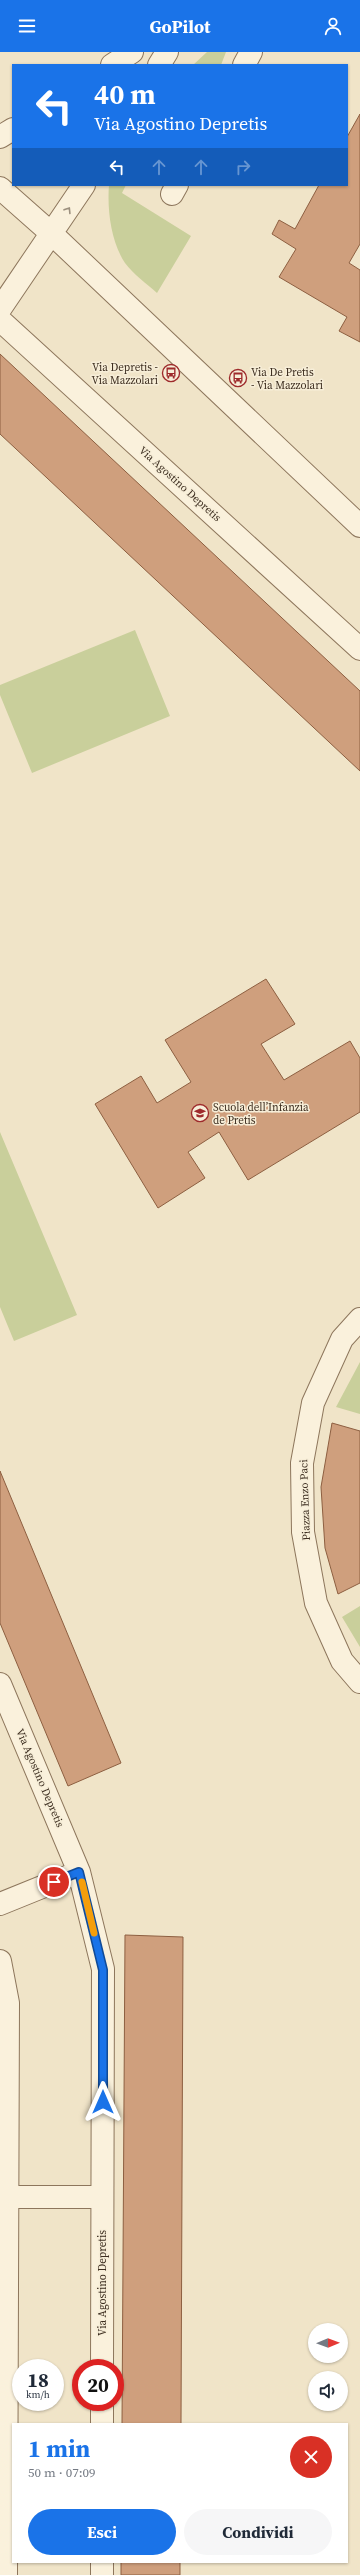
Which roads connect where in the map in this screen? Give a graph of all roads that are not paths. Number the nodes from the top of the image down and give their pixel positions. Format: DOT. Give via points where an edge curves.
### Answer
graph roads {
  1 [pos="132,52"];
  2 [pos="167,52"];
  3 [pos="251,52"];
  4 [pos="114,64"];
  5 [pos="160,64"];
  6 [pos="245,64"];
  7 [pos="12,130"];
  8 [pos="0,137"];
  9 [pos="83,186"];
  10 [pos="0,188"];
  11 [pos="52,234"];
  12 [pos="0,309"];
  13 [pos="0,320"];
  14 [pos="360,526"];
  15 [pos="360,648"];
  16 [pos="360,1319"];
  17 [pos="360,1682"];
  18 [pos="0,1684"];
  19 [pos="79,1872"];
  20 [pos="0,1904"];
  21 [pos="0,1961"];
  22 [pos="8,2197"];
  23 [pos="102,2198"];
  24 [pos="102,2359"];
  25 [pos="102,2411"];
  26 [pos="102,2423"];
  27 [pos="102,2563"];
  28 [pos="6,2575"];
  29 [pos="102,2575"];
  1 -- 4 [label="street"];
  2 -- 5 [label="street"];
  3 -- 6 [label="street"];
  7 -- 8 [label="street"];
  11 -- 9 [label="street, one-way"];
  10 -- 11 [label="street"];
  11 -- 12 [label="street"];
  11 -- 14 [label="street"];
  13 -- 15 [label="street, Via Agostino Depretis"];
  16 -- 17 [label="street, Piazza Enzo Paci" via="342,1339 314,1403 302,1463 303,1532 316,1603 342,1661"];
  18 -- 19 [label="street, Via Agostino Depretis"];
  19 -- 20 [label="street"];
  19 -- 23 [label="street, Via Agostino Depretis" via="103,1970"];
  21 -- 22 [label="street" via="8,2003"];
  22 -- 23 [label="street"];
  22 -- 28 [label="street"];
  23 -- 24 [label="street, Via Agostino Depretis"];
  25 -- 26 [label="street"];
  27 -- 29 [label="street"];
}
